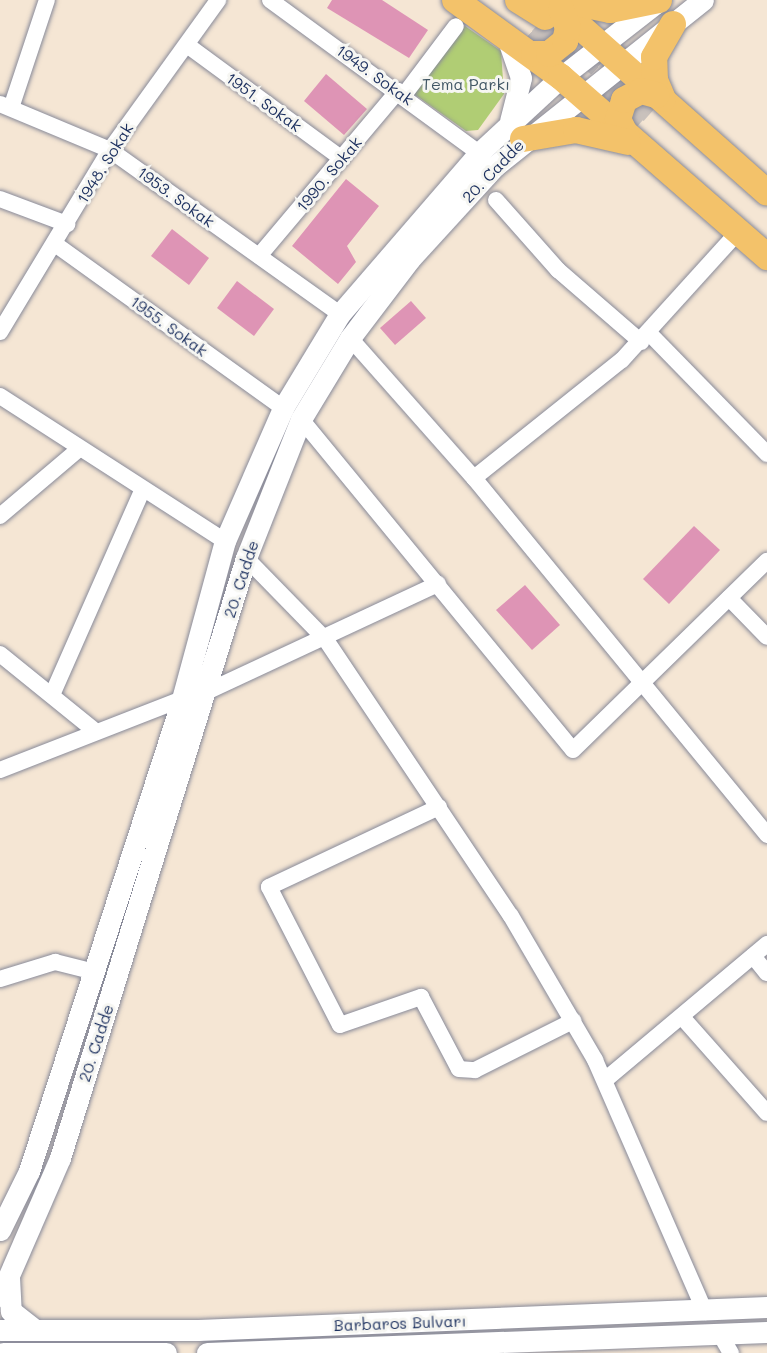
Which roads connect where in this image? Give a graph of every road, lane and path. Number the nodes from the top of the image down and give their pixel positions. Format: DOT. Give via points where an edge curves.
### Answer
graph roads {
  1 [pos="47,0"];
  2 [pos="218,0"];
  3 [pos="270,0"];
  4 [pos="455,0"];
  5 [pos="487,0"];
  6 [pos="519,0"];
  7 [pos="660,0"];
  8 [pos="703,0"];
  9 [pos="547,19"];
  10 [pos="673,24"];
  11 [pos="456,26"];
  12 [pos="504,31"];
  13 [pos="187,45"];
  14 [pos="602,45"];
  15 [pos="622,62"];
  16 [pos="561,77"];
  17 [pos="401,93"];
  18 [pos="580,95"];
  19 [pos="5,106"];
  20 [pos="648,121"];
  21 [pos="515,133"];
  22 [pos="110,150"];
  23 [pos="479,153"];
  24 [pos="342,159"];
  25 [pos="767,193"];
  26 [pos="0,199"];
  27 [pos="496,200"];
  28 [pos="767,213"];
  29 [pos="67,224"];
  30 [pos="738,232"];
  31 [pos="767,238"];
  32 [pos="55,244"];
  33 [pos="259,256"];
  34 [pos="767,257"];
  35 [pos="5,314"];
  36 [pos="340,314"];
  37 [pos="0,332"];
  38 [pos="645,337"];
  39 [pos="350,338"];
  40 [pos="0,396"];
  41 [pos="283,408"];
  42 [pos="301,419"];
  43 [pos="79,448"];
  44 [pos="767,454"];
  45 [pos="474,478"];
  46 [pos="142,491"];
  47 [pos="0,516"];
  48 [pos="225,541"];
  49 [pos="246,558"];
  50 [pos="767,561"];
  51 [pos="438,584"];
  52 [pos="729,598"];
  53 [pos="767,637"];
  54 [pos="326,640"];
  55 [pos="0,654"];
  56 [pos="642,685"];
  57 [pos="206,692"];
  58 [pos="52,694"];
  59 [pos="182,699"];
  60 [pos="95,731"];
  61 [pos="0,770"];
  62 [pos="439,807"];
  63 [pos="767,835"];
  64 [pos="767,944"];
  65 [pos="753,956"];
  66 [pos="90,971"];
  67 [pos="767,973"];
  68 [pos="0,979"];
  69 [pos="682,1017"];
  70 [pos="573,1021"];
  71 [pos="604,1080"];
  72 [pos="767,1113"];
  73 [pos="0,1230"];
  74 [pos="9,1276"];
  75 [pos="0,1296"];
  76 [pos="767,1307"];
  77 [pos="705,1312"];
  78 [pos="33,1328"];
  79 [pos="0,1330"];
  80 [pos="767,1332"];
  81 [pos="726,1345"];
  82 [pos="554,1348"];
  83 [pos="416,1350"];
  84 [pos="64,1352"];
  85 [pos="3,1353"];
  86 [pos="158,1353"];
  87 [pos="166,1353"];
  88 [pos="207,1353"];
  1 -- 19 [label="street"];
  2 -- 13 [label="street, 1948. Sokak"];
  3 -- 17 [label="street, 1949. Sokak"];
  4 -- 12 [label="main road"];
  5 -- 9 [label="main road"];
  6 -- 9 [label="main road"];
  7 -- 9 [label="main road"];
  7 -- 14 [label="street, 20. Cadde"];
  8 -- 10 [label="street, 20. Cadde"];
  9 -- 12 [label="main road"];
  9 -- 14 [label="main road"];
  9 -- 16 [label="main road"];
  10 -- 15 [label="street, 20. Cadde"];
  10 -- 20 [label="main road" via="657,48"];
  11 -- 17 [label="street, 1990. Sokak"];
  12 -- 21 [label="street" via="521,78"];
  13 -- 22 [label="street, 1948. Sokak"];
  13 -- 24 [label="street, 1951. Sokak"];
  14 -- 15 [label="main road"];
  14 -- 16 [label="street, 20. Cadde"];
  15 -- 18 [label="street, 20. Cadde"];
  15 -- 20 [label="main road"];
  16 -- 18 [label="main road"];
  16 -- 21 [label="street, 20. Cadde"];
  17 -- 23 [label="street, 1949. Sokak"];
  17 -- 24 [label="street, 1990. Sokak"];
  18 -- 20 [label="main road"];
  18 -- 21 [label="street, 20. Cadde"];
  19 -- 22 [label="street, 1953. Sokak"];
  20 -- 21 [label="main road" via="590,131"];
  20 -- 25 [label="main road"];
  20 -- 28 [label="main road"];
  20 -- 30 [label="main road"];
  20 -- 31 [label="main road"];
  21 -- 23 [label="street, 20. Cadde"];
  21 -- 39 [label="street, 20. Cadde"];
  22 -- 29 [label="street, 1948. Sokak"];
  22 -- 33 [label="street, 1953. Sokak"];
  23 -- 36 [label="street, 20. Cadde"];
  24 -- 33 [label="street, 1990. Sokak"];
  26 -- 29 [label="street"];
  27 -- 38 [label="street" via="558,270"];
  29 -- 32 [label="street, 1948. Sokak"];
  30 -- 34 [label="main road"];
  30 -- 38 [label="street"];
  32 -- 35 [label="street, 1948. Sokak"];
  32 -- 41 [label="street, 1955. Sokak"];
  33 -- 36 [label="street, 1953. Sokak"];
  35 -- 37 [label="street, 1948. Sokak"];
  36 -- 41 [label="street, 20. Cadde"];
  38 -- 44 [label="street"];
  38 -- 45 [label="street"];
  39 -- 42 [label="street, 20. Cadde"];
  39 -- 45 [label="street"];
  40 -- 43 [label="street"];
  41 -- 48 [label="street, 20. Cadde"];
  42 -- 49 [label="street, 20. Cadde"];
  42 -- 51 [label="street"];
  43 -- 46 [label="street"];
  43 -- 47 [label="street"];
  45 -- 56 [label="street"];
  46 -- 48 [label="street"];
  46 -- 58 [label="street"];
  48 -- 59 [label="street, 20. Cadde"];
  49 -- 54 [label="street"];
  49 -- 57 [label="street, 20. Cadde"];
  50 -- 52 [label="street"];
  51 -- 54 [label="street"];
  51 -- 56 [label="street" via="573,750"];
  52 -- 53 [label="street"];
  52 -- 56 [label="street"];
  54 -- 57 [label="street"];
  54 -- 62 [label="street"];
  55 -- 58 [label="street"];
  56 -- 63 [label="street"];
  57 -- 74 [label="street, 20. Cadde" via="60,1158"];
  58 -- 60 [label="street"];
  59 -- 60 [label="street"];
  59 -- 66 [label="street, 20. Cadde"];
  60 -- 61 [label="street"];
  62 -- 70 [label="street"];
  62 -- 70 [label="street" via="269,887 340,1025 421,998 459,1069 475,1070"];
  64 -- 65 [label="street"];
  65 -- 67 [label="street"];
  65 -- 69 [label="street"];
  66 -- 68 [label="street" via="55,962"];
  66 -- 73 [label="street, 20. Cadde" via="29,1171"];
  69 -- 71 [label="street"];
  69 -- 72 [label="street"];
  70 -- 71 [label="street"];
  71 -- 77 [label="street"];
  74 -- 75 [label="street, 20. Cadde"];
  74 -- 78 [label="street" via="11,1311"];
  76 -- 77 [label="street, Barbaros Bulvarı"];
  77 -- 78 [label="street, Barbaros Bulvarı" via="198,1330"];
  78 -- 79 [label="street, Barbaros Bulvarı"];
  80 -- 81 [label="street, Barbaros Bulvarı"];
  81 -- 82 [label="street, Barbaros Bulvarı"];
  82 -- 83 [label="street, Barbaros Bulvarı"];
  83 -- 88 [label="street, Barbaros Bulvarı"];
  84 -- 85 [label="street"];
  84 -- 86 [label="street"];
  86 -- 87 [label="street"];
}
